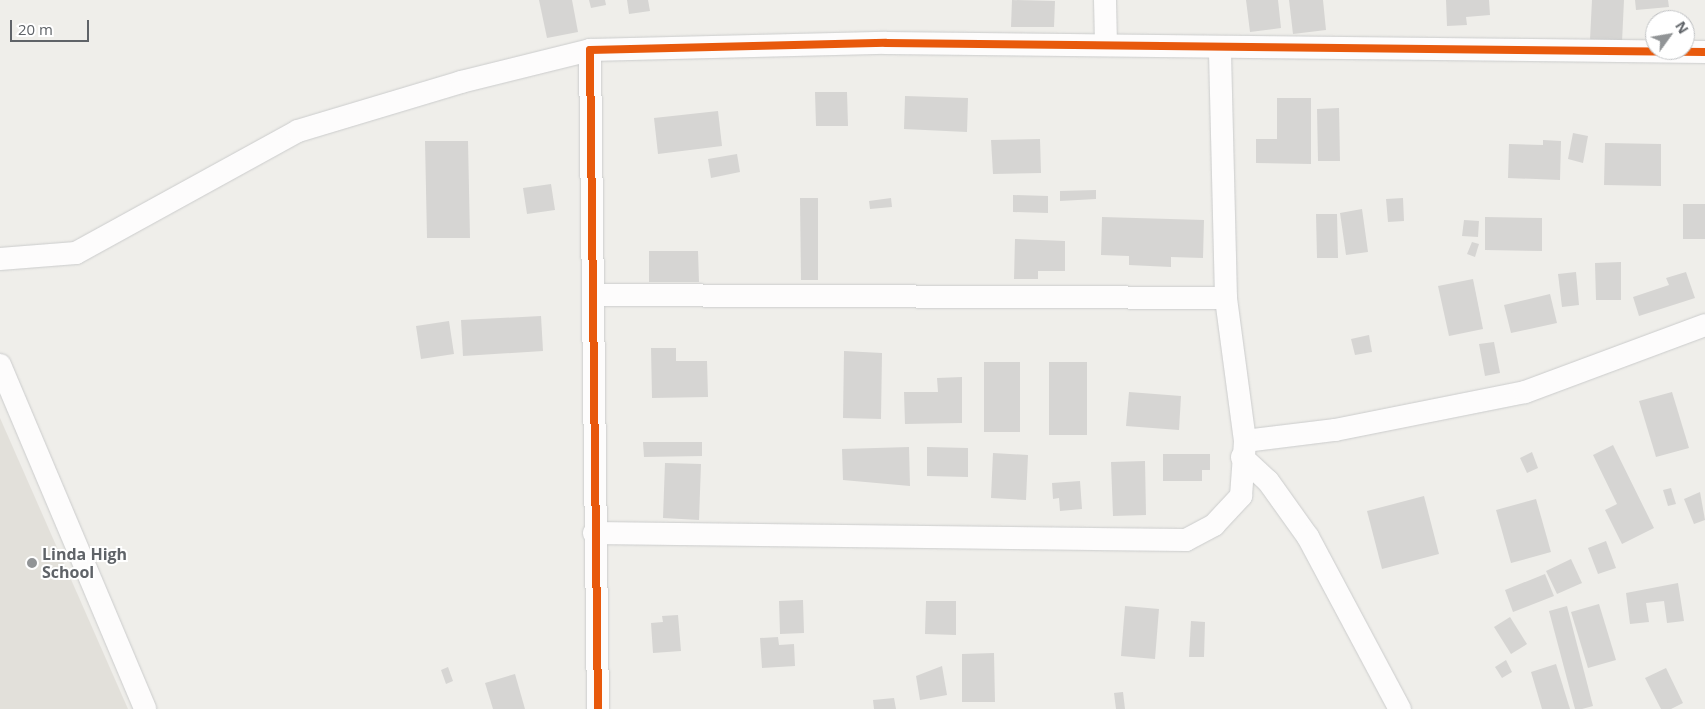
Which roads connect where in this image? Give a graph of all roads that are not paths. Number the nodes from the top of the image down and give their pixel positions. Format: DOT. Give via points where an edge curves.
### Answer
graph roads {
  1 [pos="1104,0"];
  2 [pos="1106,45"];
  3 [pos="1220,47"];
  4 [pos="590,50"];
  5 [pos="1705,52"];
  6 [pos="0,259"];
  7 [pos="595,295"];
  8 [pos="1226,298"];
  9 [pos="1705,325"];
  10 [pos="0,365"];
  11 [pos="1244,449"];
  12 [pos="594,533"];
  13 [pos="145,709"];
  14 [pos="598,709"];
  15 [pos="1400,709"];
  1 -- 2 [label="street"];
  2 -- 3 [label="street"];
  2 -- 4 [label="street" via="886,43"];
  3 -- 5 [label="street"];
  3 -- 8 [label="street"];
  4 -- 6 [label="street" via="462,82 298,132 76,253"];
  4 -- 7 [label="street"];
  7 -- 8 [label="street"];
  7 -- 12 [label="street"];
  8 -- 11 [label="street"];
  9 -- 11 [label="street" via="1525,392"];
  10 -- 13 [label="street"];
  11 -- 12 [label="street" via="1241,496 1214,525 1186,540"];
  11 -- 15 [label="street" via="1308,537"];
  12 -- 14 [label="street"];
}
